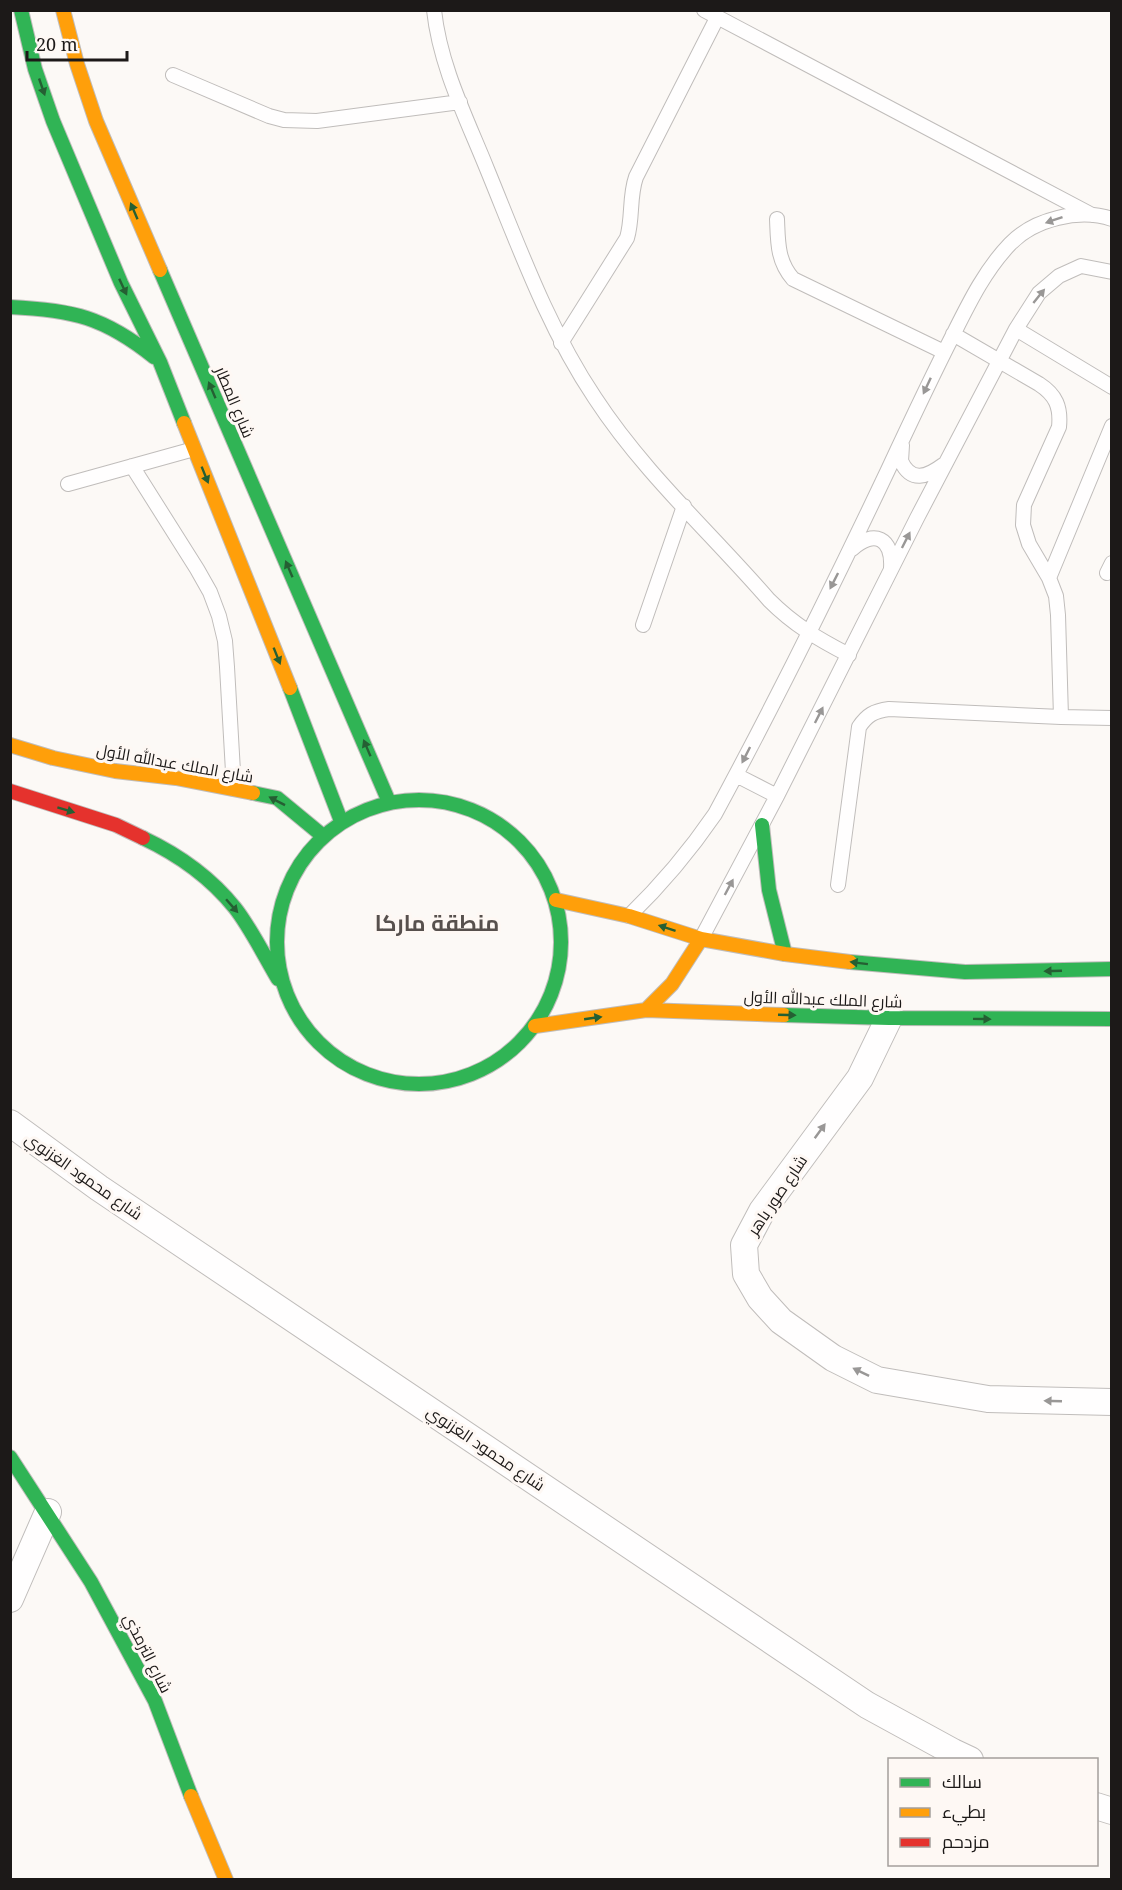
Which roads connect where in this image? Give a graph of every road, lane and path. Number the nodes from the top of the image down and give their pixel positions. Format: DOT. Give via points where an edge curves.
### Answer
graph roads {
  1 [pos="21,10"];
  2 [pos="63,10"];
  3 [pos="434,10"];
  4 [pos="704,10"];
  5 [pos="717,18"];
  6 [pos="173,75"];
  7 [pos="460,102"];
  8 [pos="1092,215"];
  9 [pos="777,219"];
  10 [pos="1112,219"];
  11 [pos="1112,272"];
  12 [pos="10,307"];
  13 [pos="1016,329"];
  14 [pos="953,334"];
  15 [pos="561,343"];
  16 [pos="944,352"];
  17 [pos="999,360"];
  18 [pos="160,362"];
  19 [pos="1112,387"];
  20 [pos="1112,426"];
  21 [pos="903,437"];
  22 [pos="194,449"];
  23 [pos="946,462"];
  24 [pos="132,466"];
  25 [pos="68,484"];
  26 [pos="684,506"];
  27 [pos="848,552"];
  28 [pos="891,570"];
  29 [pos="1049,578"];
  30 [pos="643,625"];
  31 [pos="808,633"];
  32 [pos="849,656"];
  33 [pos="1061,717"];
  34 [pos="1112,717"];
  35 [pos="10,745"];
  36 [pos="736,775"];
  37 [pos="234,789"];
  38 [pos="10,791"];
  39 [pos="777,796"];
  40 [pos="389,802"];
  41 [pos="341,821"];
  42 [pos="762,825"];
  43 [pos="323,836"];
  44 [pos="838,885"];
  45 [pos="556,900"];
  46 [pos="629,916"];
  47 [pos="701,939"];
  48 [pos="785,954"];
  49 [pos="1112,969"];
  50 [pos="285,991"];
  51 [pos="646,1010"];
  52 [pos="889,1018"];
  53 [pos="1112,1019"];
  54 [pos="535,1026"];
  55 [pos="10,1123"];
  56 [pos="1112,1402"];
  57 [pos="10,1457"];
  58 [pos="48,1512"];
  59 [pos="10,1599"];
  60 [pos="966,1758"];
  61 [pos="226,1880"];
  1 -- 18 [label="main road, one-way" via="53,121 121,283"];
  40 -- 2 [label="main road, شارع المطار, one-way" via="96,121"];
  3 -- 7 [label="lane" via="446,67"];
  4 -- 5 [label="lane"];
  5 -- 8 [label="lane"];
  5 -- 15 [label="lane" via="636,177 627,238"];
  6 -- 7 [label="lane" via="285,120 317,121"];
  7 -- 15 [label="lane"];
  8 -- 10 [label="lane"];
  8 -- 14 [label="lane, one-way" via="1064,216 1036,226 1012,242 977,288"];
  9 -- 16 [label="lane" via="780,260 793,279"];
  13 -- 11 [label="lane, one-way" via="1039,293 1059,276 1081,266"];
  12 -- 18 [label="main road" via="52,308 106,323 131,337"];
  13 -- 17 [label="lane"];
  13 -- 19 [label="lane"];
  14 -- 16 [label="lane"];
  14 -- 17 [label="lane"];
  15 -- 26 [label="lane" via="633,451"];
  16 -- 21 [label="lane, one-way"];
  17 -- 23 [label="lane"];
  17 -- 29 [label="lane" via="1050,391 1060,414 1059,427 1024,505 1023,525 1029,544"];
  18 -- 22 [label="main road"];
  20 -- 29 [label="lane"];
  21 -- 23 [label="lane" via="901,461 909,472 927,476"];
  21 -- 27 [label="lane"];
  22 -- 24 [label="lane"];
  22 -- 41 [label="main road, one-way"];
  28 -- 23 [label="lane, one-way"];
  24 -- 25 [label="lane"];
  24 -- 37 [label="lane" via="210,592 219,616 225,641"];
  26 -- 30 [label="lane"];
  26 -- 31 [label="lane" via="769,600"];
  27 -- 28 [label="lane" via="864,539 878,539 890,550"];
  27 -- 31 [label="lane, one-way"];
  28 -- 32 [label="lane"];
  29 -- 33 [label="lane" via="1058,615"];
  31 -- 32 [label="lane"];
  31 -- 36 [label="lane, one-way"];
  39 -- 32 [label="lane, one-way"];
  33 -- 34 [label="lane"];
  33 -- 44 [label="lane" via="889,710 877,710 866,717 859,727"];
  35 -- 37 [label="main road, شارع الملك عبدالله الأول" via="115,771"];
  36 -- 39 [label="lane"];
  36 -- 46 [label="lane" via="690,851"];
  43 -- 37 [label="main road, شارع الملك عبدالله الأول, one-way" via="277,798"];
  38 -- 50 [label="main road, one-way" via="116,825 158,845 197,871 235,908"];
  39 -- 42 [label="lane"];
  40 -- 41 [label="main road"];
  40 -- 45 [label="main road" via="424,799 459,805 491,819 520,840 542,868"];
  41 -- 43 [label="main road"];
  47 -- 42 [label="lane, one-way"];
  42 -- 48 [label="main road" via="768,890"];
  43 -- 50 [label="main road" via="301,861 285,891 277,924 277,958"];
  45 -- 46 [label="main road, شارع الملك عبدالله الأول"];
  45 -- 54 [label="main road" via="562,933 560,966 551,997"];
  47 -- 46 [label="main road, شارع الملك عبدالله الأول, one-way"];
  47 -- 48 [label="main road, شارع الملك عبدالله الأول"];
  47 -- 51 [label="main road" via="672,984"];
  49 -- 48 [label="main road, شارع الملك عبدالله الأول, one-way" via="965,972"];
  50 -- 54 [label="main road" via="303,1024 330,1053 363,1073 400,1083 438,1083 476,1073 508,1054"];
  51 -- 52 [label="main road, شارع الملك عبدالله الأول, one-way"];
  54 -- 51 [label="main road, شارع الملك عبدالله الأول, one-way"];
  52 -- 53 [label="main road, شارع الملك عبدالله الأول, one-way"];
  56 -- 52 [label="street, شارع صور باهر, one-way" via="988,1399 878,1380 832,1358 781,1321 760,1298 746,1274 744,1245 762,1210 860,1078"];
  55 -- 60 [label="street, شارع محمود الغزنوي" via="99,1188 857,1698"];
  57 -- 58 [label="main road, شارع الترمذي"];
  58 -- 59 [label="street"];
  58 -- 61 [label="main road, شارع الترمذي" via="155,1701"];
}
